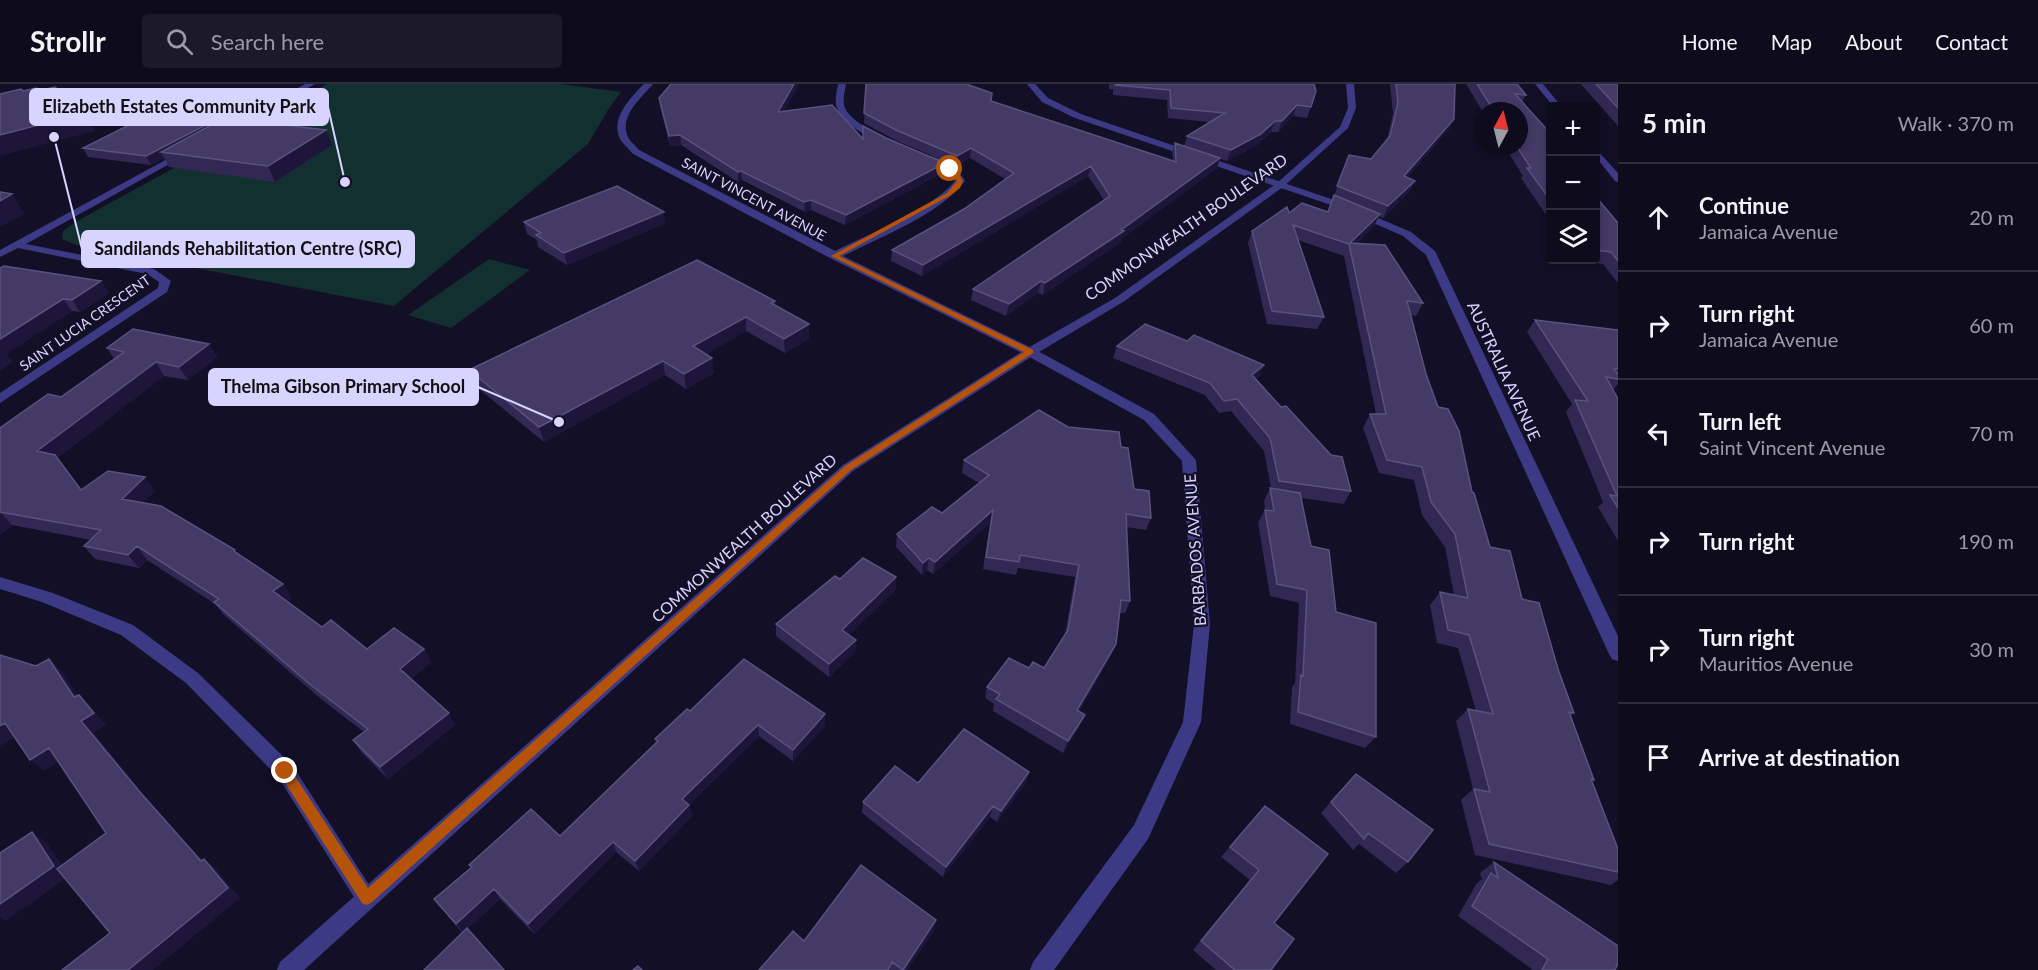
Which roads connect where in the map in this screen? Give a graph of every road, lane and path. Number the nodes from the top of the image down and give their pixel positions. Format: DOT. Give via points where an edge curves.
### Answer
graph roads {
  1 [pos="311,84"];
  2 [pos="649,84"];
  3 [pos="842,84"];
  4 [pos="1031,84"];
  5 [pos="1350,84"];
  6 [pos="1539,84"];
  7 [pos="1554,102"];
  8 [pos="219,134"];
  9 [pos="895,144"];
  10 [pos="199,146"];
  11 [pos="916,153"];
  12 [pos="1599,156"];
  13 [pos="1618,179"];
  14 [pos="1280,185"];
  15 [pos="16,245"];
  16 [pos="0,254"];
  17 [pos="834,256"];
  18 [pos="1030,352"];
  19 [pos="0,399"];
  20 [pos="0,583"];
  21 [pos="1618,654"];
  22 [pos="366,898"];
  23 [pos="288,970"];
  24 [pos="1041,970"];
  1 -- 8 [label="street"];
  2 -- 17 [label="street, SAINT VINCENT AVENUE" via="629,105 623,120 623,136 636,152"];
  3 -- 9 [label="street" via="841,109 874,136"];
  4 -- 14 [label="street, AUSTRALIA AVENUE" via="1045,100 1078,116"];
  5 -- 14 [label="street, COMMONWEALTH BOULEVARD" via="1352,108 1344,128"];
  6 -- 7 [label="street"];
  10 -- 15 [label="street"];
  11 -- 17 [label="street" via="957,174 957,187"];
  12 -- 13 [label="street"];
  14 -- 18 [label="street, COMMONWEALTH BOULEVARD" via="1119,300"];
  14 -- 21 [label="street, AUSTRALIA AVENUE" via="1407,234 1431,253"];
  15 -- 16 [label="street"];
  15 -- 19 [label="street, SAINT LUCIA CRESCENT" via="150,271 165,281 163,290"];
  17 -- 18 [label="street, SAINT VINCENT AVENUE"];
  18 -- 22 [label="street, COMMONWEALTH BOULEVARD" via="848,468"];
  18 -- 24 [label="street, BARBADOS AVENUE" via="1149,417 1189,460 1202,624 1192,722 1141,832"];
  20 -- 22 [label="street" via="47,597 127,630 192,678 285,771"];
  22 -- 23 [label="street, COMMONWEALTH BOULEVARD"];
}
